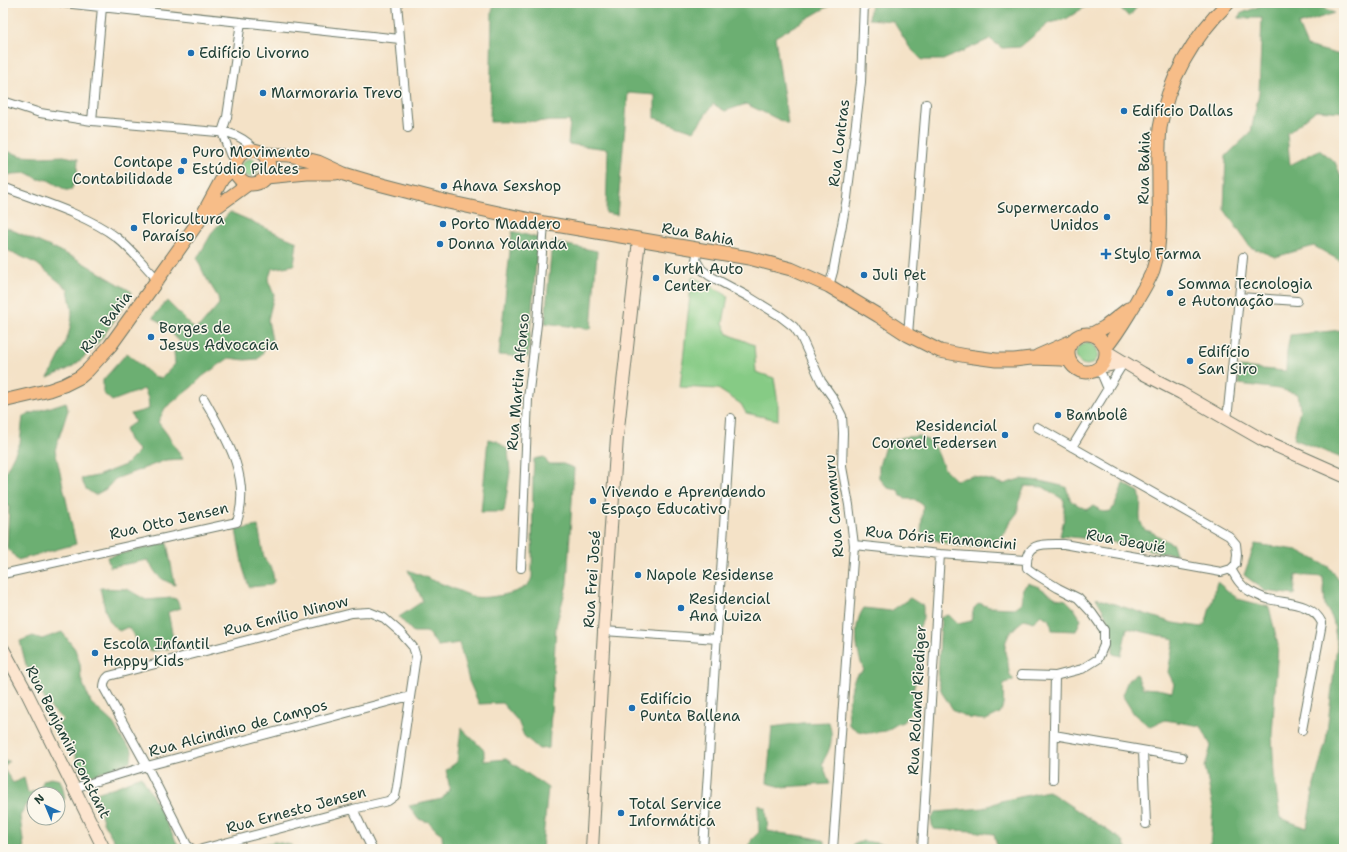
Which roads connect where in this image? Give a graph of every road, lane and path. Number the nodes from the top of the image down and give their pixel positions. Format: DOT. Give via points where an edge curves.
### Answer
graph roads {
  1 [pos="63,3"];
  2 [pos="397,3"];
  3 [pos="864,3"];
  4 [pos="1228,3"];
  5 [pos="102,6"];
  6 [pos="241,22"];
  7 [pos="400,39"];
  8 [pos="3,101"];
  9 [pos="926,104"];
  10 [pos="92,121"];
  11 [pos="408,128"];
  12 [pos="222,132"];
  13 [pos="260,152"];
  14 [pos="235,164"];
  15 [pos="344,174"];
  16 [pos="266,177"];
  17 [pos="248,184"];
  18 [pos="3,187"];
  19 [pos="202,218"];
  20 [pos="544,223"];
  21 [pos="639,240"];
  22 [pos="698,250"];
  23 [pos="1243,257"];
  24 [pos="157,279"];
  25 [pos="829,286"];
  26 [pos="1239,297"];
  27 [pos="1136,301"];
  28 [pos="1297,301"];
  29 [pos="1092,334"];
  30 [pos="908,335"];
  31 [pos="1072,341"];
  32 [pos="1106,350"];
  33 [pos="1031,358"];
  34 [pos="1069,360"];
  35 [pos="1124,362"];
  36 [pos="1099,369"];
  37 [pos="1108,389"];
  38 [pos="204,399"];
  39 [pos="3,401"];
  40 [pos="731,418"];
  41 [pos="1227,420"];
  42 [pos="1037,427"];
  43 [pos="1072,447"];
  44 [pos="1344,476"];
  45 [pos="854,545"];
  46 [pos="940,554"];
  47 [pos="1026,560"];
  48 [pos="521,568"];
  49 [pos="1231,569"];
  50 [pos="3,574"];
  51 [pos="604,631"];
  52 [pos="717,639"];
  53 [pos="3,649"];
  54 [pos="1021,675"];
  55 [pos="1055,676"];
  56 [pos="410,696"];
  57 [pos="1302,730"];
  58 [pos="1054,735"];
  59 [pos="1143,751"];
  60 [pos="1182,757"];
  61 [pos="147,766"];
  62 [pos="1053,779"];
  63 [pos="74,788"];
  64 [pos="395,796"];
  65 [pos="353,809"];
  66 [pos="1146,824"];
  67 [pos="104,849"];
  68 [pos="192,849"];
  69 [pos="202,849"];
  70 [pos="372,849"];
  71 [pos="592,849"];
  72 [pos="703,849"];
  73 [pos="833,849"];
  74 [pos="922,849"];
  1 -- 5 [label="street"];
  2 -- 7 [label="street"];
  3 -- 25 [label="street, Rua Lontras" via="861,82 846,198"];
  4 -- 27 [label="main road, Rua Bahia" via="1195,43 1179,68 1167,97 1160,129 1156,257 1153,270"];
  5 -- 6 [label="street"];
  5 -- 10 [label="street"];
  6 -- 7 [label="street"];
  6 -- 12 [label="street" via="227,118"];
  7 -- 11 [label="street"];
  8 -- 10 [label="street" via="40,113"];
  9 -- 30 [label="street"];
  10 -- 12 [label="street"];
  12 -- 13 [label="street" via="236,135"];
  12 -- 14 [label="street"];
  13 -- 14 [label="main road" via="243,152"];
  13 -- 15 [label="main road, Rua Bahia" via="318,162"];
  13 -- 16 [label="main road" via="269,165"];
  14 -- 17 [label="main road" via="236,176"];
  14 -- 19 [label="main road, Rua Bahia" via="222,179"];
  15 -- 16 [label="main road, Rua Bahia" via="307,173"];
  15 -- 20 [label="main road, Rua Bahia" via="442,201"];
  16 -- 17 [label="main road" via="258,184"];
  17 -- 19 [label="main road, Rua Bahia"];
  18 -- 24 [label="street" via="73,214 105,230 126,247"];
  19 -- 24 [label="main road, Rua Bahia"];
  20 -- 21 [label="main road, Rua Bahia"];
  20 -- 48 [label="street, Rua Martin Afonso" via="537,324 528,399"];
  21 -- 22 [label="main road, Rua Bahia"];
  21 -- 51 [label="street, Rua Frei José" via="617,437"];
  22 -- 25 [label="main road, Rua Bahia" via="773,264"];
  22 -- 45 [label="street, Rua Caramuru" via="696,260 701,269 780,316 794,327 801,337 821,381 842,416 842,467"];
  23 -- 26 [label="street"];
  24 -- 39 [label="main road, Rua Bahia" via="110,346 80,377 50,390"];
  25 -- 30 [label="main road, Rua Bahia"];
  26 -- 28 [label="street"];
  26 -- 41 [label="street"];
  27 -- 29 [label="main road, Rua Bahia" via="1120,316"];
  27 -- 32 [label="main road, Rua Bahia"];
  29 -- 31 [label="main road" via="1081,335"];
  29 -- 32 [label="main road" via="1101,339"];
  30 -- 33 [label="main road, Rua Bahia" via="940,351 1002,360"];
  31 -- 33 [label="main road, Rua Bahia"];
  31 -- 34 [label="main road" via="1068,351"];
  32 -- 35 [label="street"];
  32 -- 36 [label="main road" via="1104,363"];
  33 -- 34 [label="main road, Rua Bahia"];
  34 -- 36 [label="main road" via="1080,372 1089,373"];
  35 -- 36 [label="street"];
  35 -- 37 [label="street"];
  35 -- 41 [label="street"];
  36 -- 37 [label="street"];
  37 -- 43 [label="street"];
  38 -- 50 [label="street, Rua Otto Jensen" via="225,437 239,472 241,488 237,522"];
  40 -- 52 [label="street"];
  41 -- 44 [label="street" via="1263,440"];
  42 -- 43 [label="street"];
  43 -- 49 [label="street" via="1230,536 1236,544 1237,554 1236,564"];
  45 -- 46 [label="street, Rua Dóris Fiamoncini"];
  45 -- 73 [label="street, Rua Caramuru"];
  46 -- 47 [label="street, Rua Dóris Fiamoncini"];
  46 -- 74 [label="street, Rua Roland Riediger"];
  47 -- 49 [label="street, Rua Jequié" via="1031,549 1040,544 1064,544 1221,572"];
  47 -- 55 [label="street" via="1027,568 1035,574 1078,598 1104,630 1104,645 1098,658 1082,670"];
  49 -- 57 [label="street" via="1238,582 1250,591 1267,599 1310,608 1319,616 1322,623"];
  51 -- 52 [label="street"];
  51 -- 71 [label="street, Rua Frei José"];
  52 -- 72 [label="street"];
  53 -- 63 [label="street, Rua Benjamin Constant"];
  54 -- 55 [label="street"];
  55 -- 58 [label="street"];
  56 -- 61 [label="street, Rua Alcindino de Campos"];
  56 -- 61 [label="street, Rua Emílio Ninow" via="416,656 413,647 384,618 369,612 352,613 109,676 104,682 104,688"];
  56 -- 64 [label="street, Rua Emílio Ninow"];
  58 -- 59 [label="street"];
  58 -- 62 [label="street"];
  59 -- 60 [label="street"];
  59 -- 66 [label="street"];
  61 -- 63 [label="street, Rua Alcindino de Campos"];
  61 -- 68 [label="street" via="187,845"];
  63 -- 67 [label="street, Rua Benjamin Constant"];
  64 -- 65 [label="street, Rua Ernesto Jensen" via="388,801"];
  65 -- 69 [label="street, Rua Ernesto Jensen"];
  65 -- 70 [label="street"];
}
